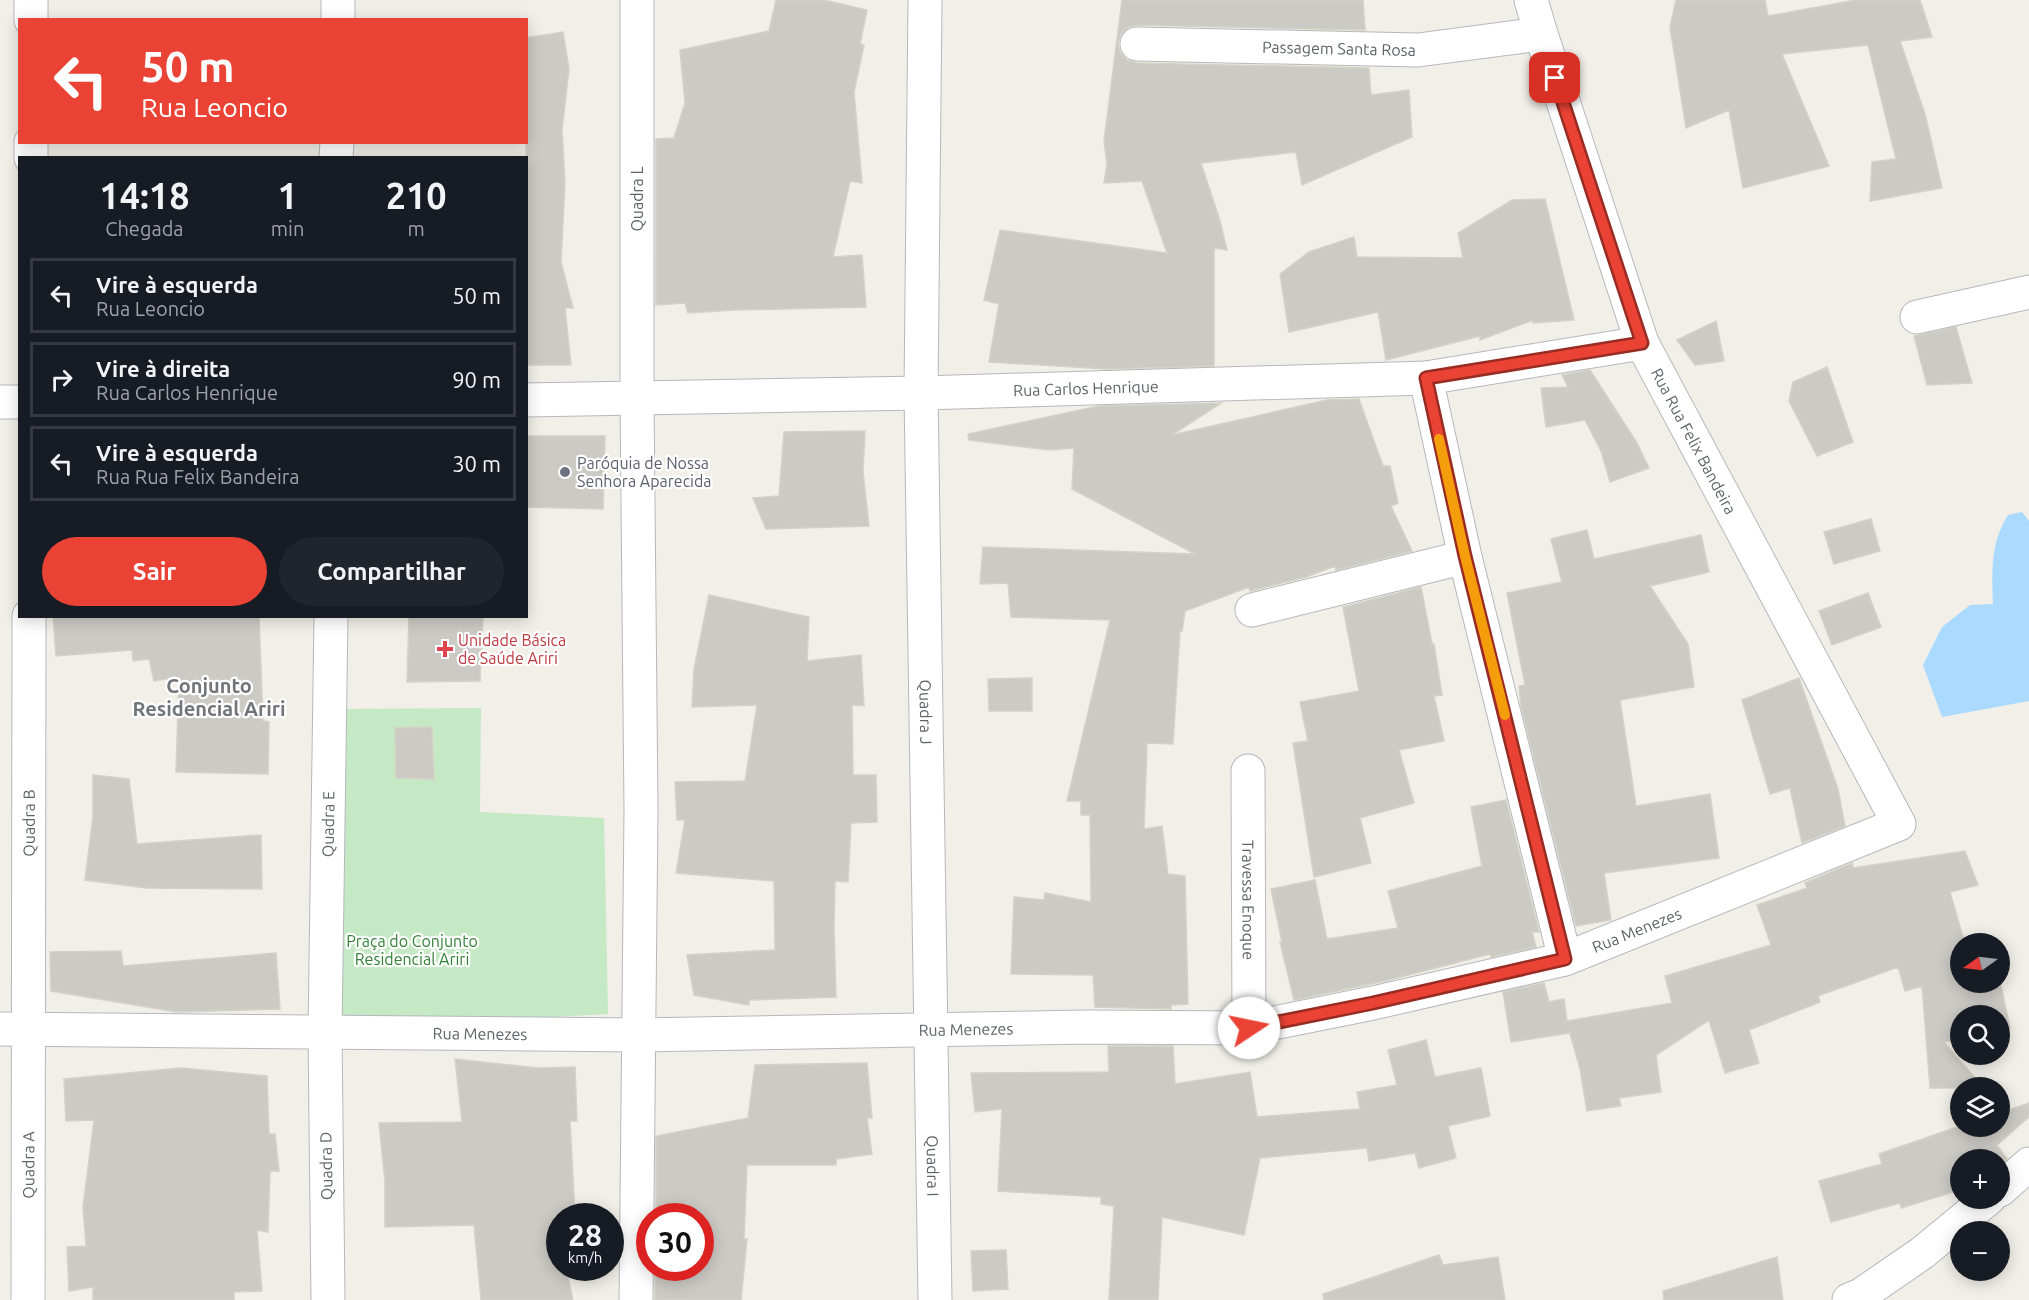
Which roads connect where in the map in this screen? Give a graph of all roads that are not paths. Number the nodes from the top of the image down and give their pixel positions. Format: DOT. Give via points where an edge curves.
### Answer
graph roads {
  1 [pos="31,0"];
  2 [pos="338,0"];
  3 [pos="637,0"];
  4 [pos="925,0"];
  5 [pos="1531,0"];
  6 [pos="31,18"];
  7 [pos="338,18"];
  8 [pos="1540,34"];
  9 [pos="1137,44"];
  10 [pos="2029,291"];
  11 [pos="1917,316"];
  12 [pos="1642,343"];
  13 [pos="1426,378"];
  14 [pos="921,393"];
  15 [pos="637,399"];
  16 [pos="528,400"];
  17 [pos="0,402"];
  18 [pos="18,402"];
  19 [pos="1465,556"];
  20 [pos="1252,610"];
  21 [pos="29,618"];
  22 [pos="331,618"];
  23 [pos="1248,771"];
  24 [pos="1899,824"];
  25 [pos="1565,959"];
  26 [pos="1249,1028"];
  27 [pos="14,1029"];
  28 [pos="931,1031"];
  29 [pos="325,1032"];
  30 [pos="638,1035"];
  31 [pos="2029,1164"];
  32 [pos="2010,1181"];
  33 [pos="1976,1209"];
  34 [pos="28,1300"];
  35 [pos="328,1300"];
  36 [pos="636,1300"];
  37 [pos="935,1300"];
  38 [pos="1849,1300"];
  1 -- 6 [label="street"];
  2 -- 7 [label="street"];
  3 -- 15 [label="street, Quadra L"];
  4 -- 14 [label="street"];
  5 -- 8 [label="street, Rua Rua Felix Bandeira"];
  8 -- 9 [label="street, Passagem Santa Rosa" via="1418,50"];
  8 -- 12 [label="street, Rua Rua Felix Bandeira"];
  10 -- 11 [label="street"];
  12 -- 13 [label="street, Rua Carlos Henrique"];
  12 -- 24 [label="street, Rua Rua Felix Bandeira"];
  13 -- 14 [label="street, Rua Carlos Henrique"];
  13 -- 19 [label="street"];
  14 -- 15 [label="street, Rua Carlos Henrique"];
  14 -- 28 [label="street, Quadra J"];
  15 -- 16 [label="street, Rua Carlos Henrique"];
  15 -- 30 [label="street" via="641,810"];
  17 -- 18 [label="street"];
  19 -- 20 [label="street"];
  19 -- 25 [label="street"];
  21 -- 27 [label="street, Quadra B"];
  22 -- 29 [label="street, Quadra E"];
  23 -- 26 [label="street, Travessa Enoque"];
  24 -- 25 [label="street, Rua Menezes"];
  25 -- 26 [label="street, Rua Menezes"];
  26 -- 28 [label="street, Rua Menezes"];
  27 -- 29 [label="street, Rua Menezes"];
  27 -- 34 [label="street, Quadra A"];
  28 -- 30 [label="street, Rua Menezes"];
  28 -- 37 [label="street, Quadra I"];
  29 -- 30 [label="street, Rua Menezes"];
  29 -- 35 [label="street, Quadra D"];
  30 -- 36 [label="street"];
  31 -- 32 [label="street"];
  33 -- 38 [label="street" via="1922,1253"];
}
